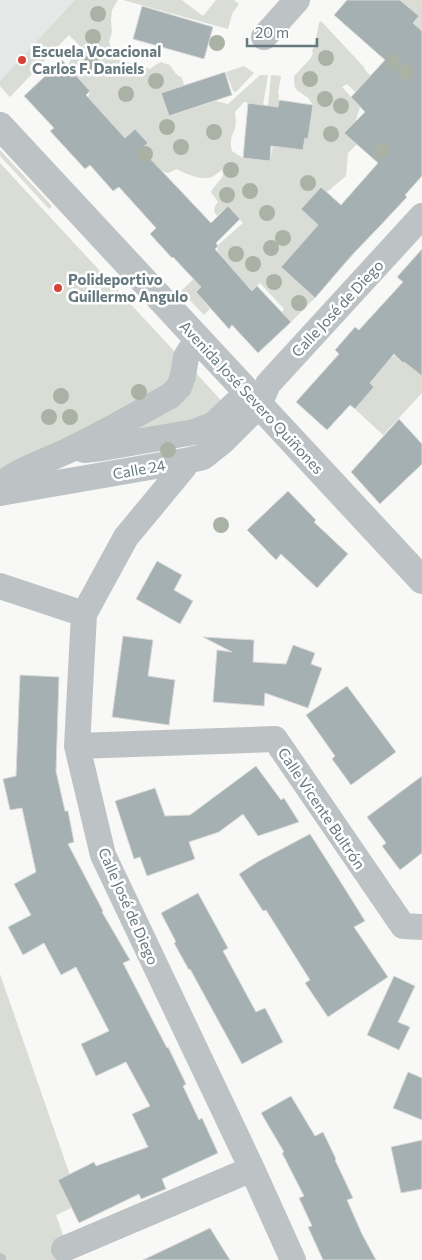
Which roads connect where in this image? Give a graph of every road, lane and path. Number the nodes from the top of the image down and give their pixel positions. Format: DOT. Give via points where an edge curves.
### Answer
graph roads {
  1 [pos="297,0"];
  2 [pos="264,37"];
  3 [pos="0,126"];
  4 [pos="422,216"];
  5 [pos="198,338"];
  6 [pos="253,398"];
  7 [pos="65,452"];
  8 [pos="184,467"];
  9 [pos="0,485"];
  10 [pos="0,493"];
  11 [pos="422,580"];
  12 [pos="0,586"];
  13 [pos="84,614"];
  14 [pos="77,746"];
  15 [pos="422,927"];
  16 [pos="252,1169"];
  17 [pos="64,1249"];
  18 [pos="293,1260"];
  1 -- 2 [label="street"];
  3 -- 5 [label="street, Avenida José Severo Quiñones"];
  4 -- 6 [label="street, Calle José de Diego"];
  5 -- 6 [label="street, Avenida José Severo Quiñones"];
  5 -- 7 [label="street" via="186,357 178,387 170,396"];
  6 -- 7 [label="street" via="212,425 194,432"];
  6 -- 10 [label="street, Calle 24" via="222,441 203,457"];
  6 -- 11 [label="street, Avenida José Severo Quiñones"];
  7 -- 9 [label="street"];
  8 -- 13 [label="street, Calle José de Diego" via="126,537"];
  12 -- 13 [label="street"];
  13 -- 14 [label="street, Calle José de Diego"];
  14 -- 15 [label="street, Calle Vicente Bultrón" via="275,739 403,926"];
  14 -- 16 [label="street, Calle José de Diego" via="103,855"];
  16 -- 17 [label="street"];
  16 -- 18 [label="street, Calle José de Diego"];
}
